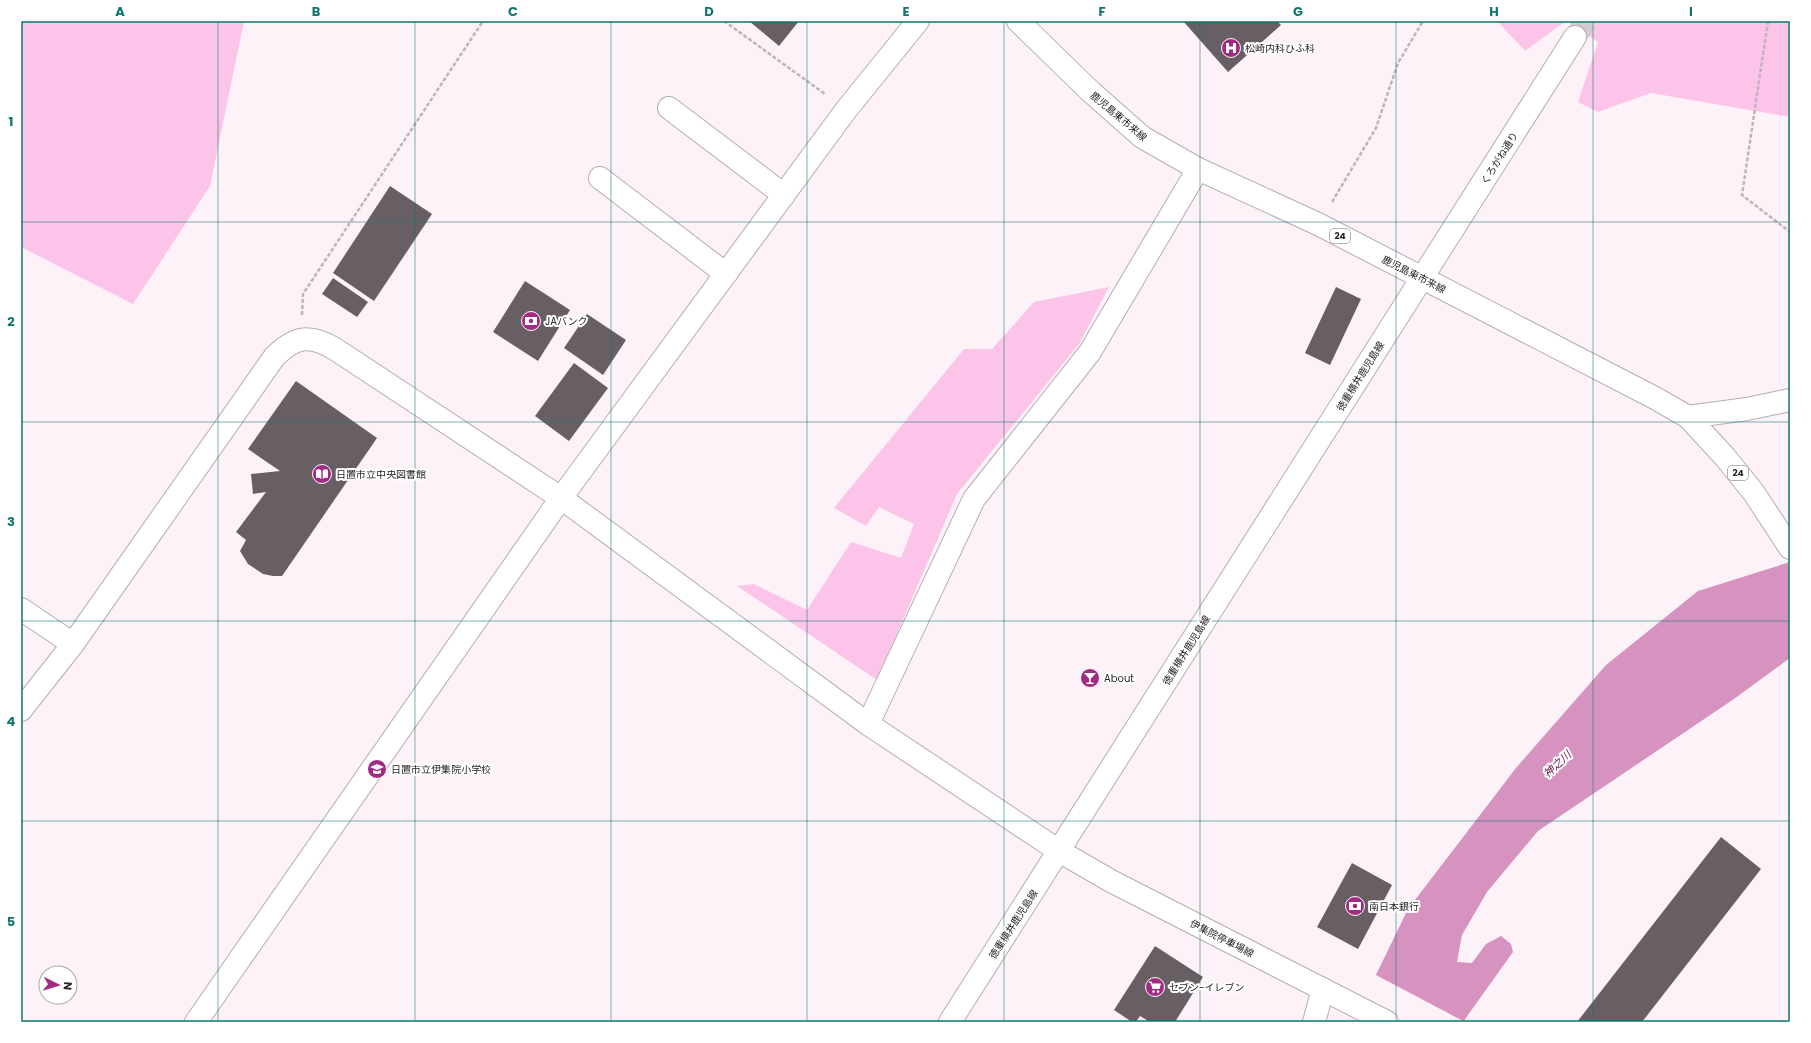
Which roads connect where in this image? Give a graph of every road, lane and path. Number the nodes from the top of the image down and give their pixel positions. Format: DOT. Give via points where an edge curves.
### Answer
graph roads {
  1 [pos="482,21"];
  2 [pos="724,21"];
  3 [pos="918,21"];
  4 [pos="1018,21"];
  5 [pos="1423,21"];
  6 [pos="1768,21"];
  7 [pos="1575,37"];
  8 [pos="669,108"];
  9 [pos="846,110"];
  10 [pos="1198,169"];
  11 [pos="600,178"];
  12 [pos="784,195"];
  13 [pos="1318,224"];
  14 [pos="1790,232"];
  15 [pos="726,274"];
  16 [pos="1422,278"];
  17 [pos="301,339"];
  18 [pos="1790,400"];
  19 [pos="1688,417"];
  20 [pos="561,498"];
  21 [pos="1786,541"];
  22 [pos="21,609"];
  23 [pos="73,644"];
  24 [pos="21,710"];
  25 [pos="868,724"];
  26 [pos="1059,851"];
  27 [pos="1331,994"];
  28 [pos="196,1022"];
  29 [pos="950,1022"];
  30 [pos="1314,1022"];
  31 [pos="1387,1022"];
  1 -- 17 [label="path" via="303,294"];
  2 -- 9 [label="path"];
  3 -- 9 [label="street"];
  4 -- 10 [label="street, 鹿児島東市来線 / 24" via="1142,137"];
  5 -- 13 [label="path" via="1398,62 1376,128"];
  6 -- 14 [label="path" via="1742,195"];
  7 -- 16 [label="street, くろがね通り"];
  8 -- 12 [label="street"];
  9 -- 12 [label="street"];
  10 -- 13 [label="street, 鹿児島東市来線 / 24"];
  10 -- 25 [label="street" via="1090,352 974,499"];
  11 -- 15 [label="street"];
  12 -- 15 [label="street"];
  13 -- 16 [label="street, 鹿児島東市来線 / 24"];
  15 -- 20 [label="street"];
  16 -- 19 [label="street, 鹿児島東市来線 / 24" via="1656,398"];
  16 -- 26 [label="street, 徳重横井鹿児島線"];
  17 -- 20 [label="street, 伊集院停車場線" via="326,344 335,349"];
  17 -- 23 [label="street" via="288,344 275,356"];
  18 -- 19 [label="street"];
  19 -- 21 [label="street, 鹿児島東市来線 / 24" via="1754,493"];
  20 -- 25 [label="street, 伊集院停車場線"];
  20 -- 28 [label="street"];
  22 -- 23 [label="street"];
  23 -- 24 [label="street"];
  25 -- 26 [label="street, 伊集院停車場線"];
  26 -- 27 [label="street, 伊集院停車場線" via="1111,881"];
  26 -- 29 [label="street, 徳重横井鹿児島線"];
  27 -- 30 [label="street"];
  27 -- 31 [label="street, 伊集院停車場線"];
}
